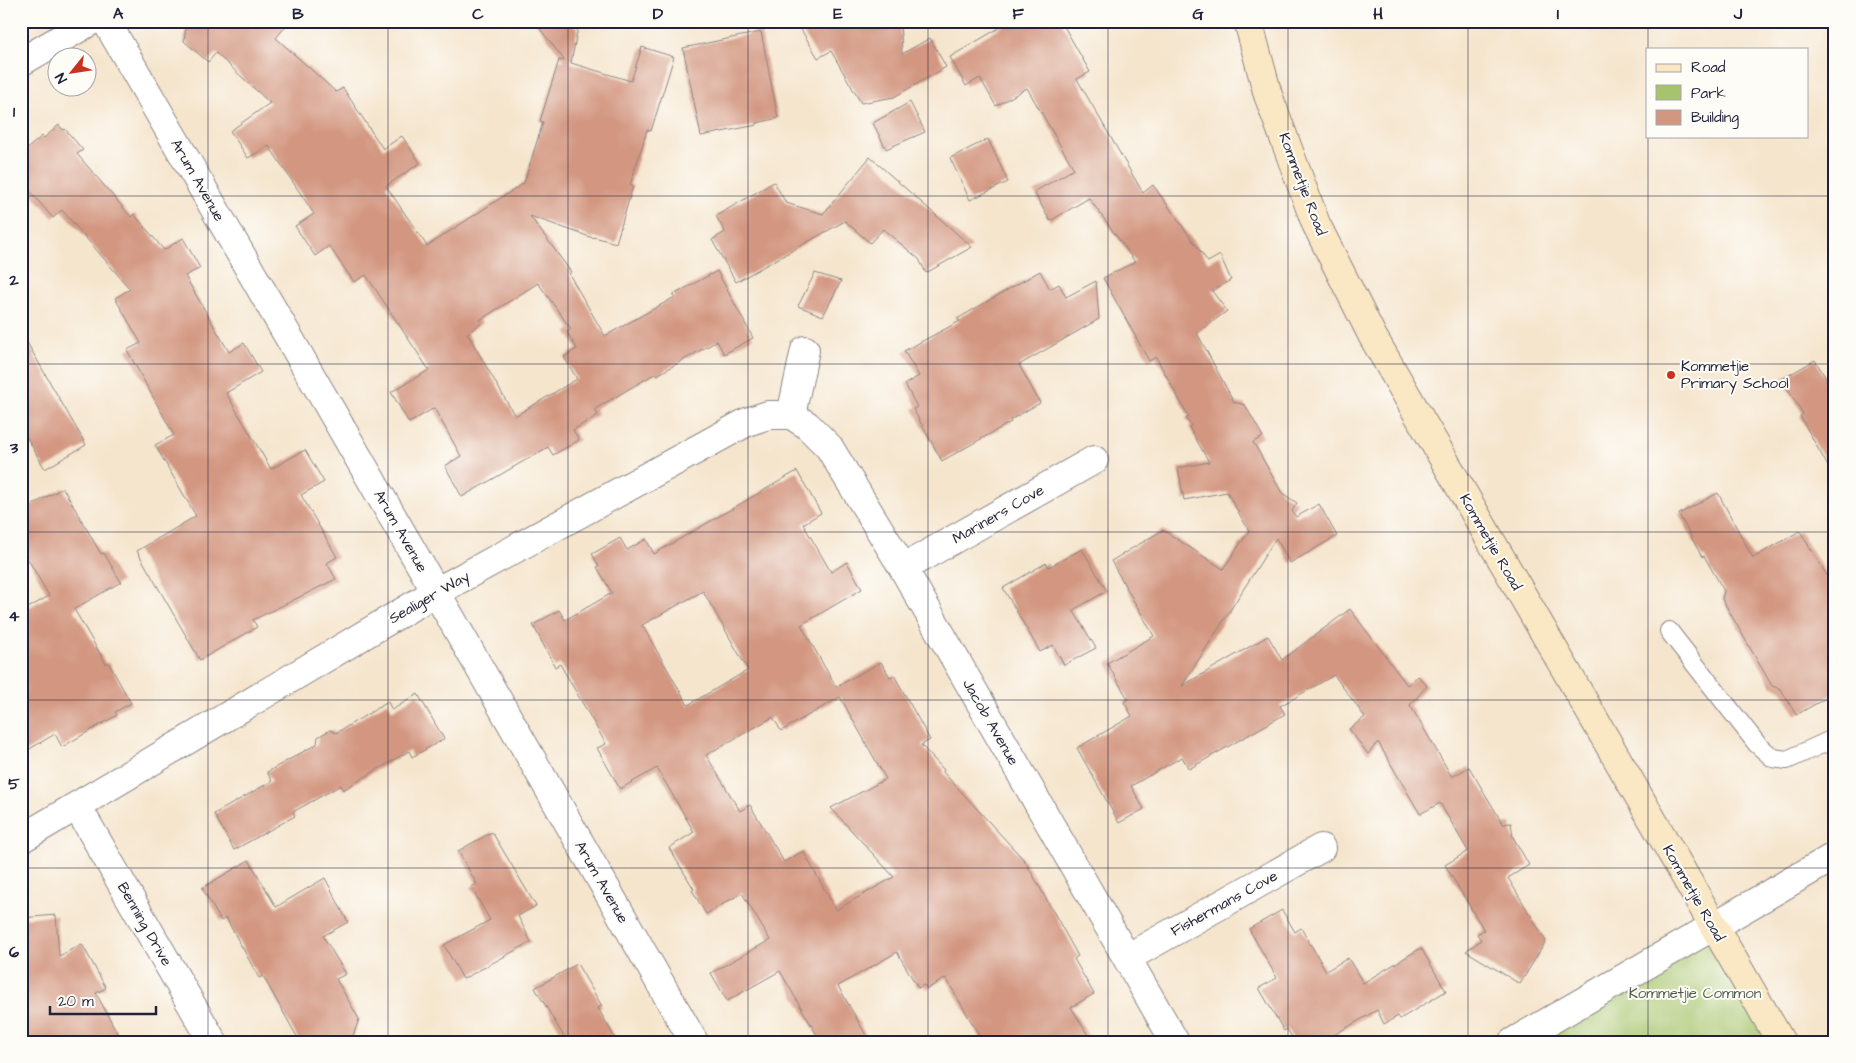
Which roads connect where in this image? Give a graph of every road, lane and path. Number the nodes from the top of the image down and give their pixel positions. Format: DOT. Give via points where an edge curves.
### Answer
graph roads {
  1 [pos="90,21"];
  2 [pos="106,21"];
  3 [pos="1248,21"];
  4 [pos="21,62"];
  5 [pos="805,350"];
  6 [pos="791,415"];
  7 [pos="1094,460"];
  8 [pos="903,568"];
  9 [pos="436,592"];
  10 [pos="1669,631"];
  11 [pos="1835,738"];
  12 [pos="77,806"];
  13 [pos="21,839"];
  14 [pos="1321,848"];
  15 [pos="1835,856"];
  16 [pos="1713,926"];
  17 [pos="1127,958"];
  18 [pos="213,1042"];
  19 [pos="694,1042"];
  20 [pos="1175,1042"];
  21 [pos="1513,1042"];
  22 [pos="1780,1042"];
  1 -- 4 [label="street"];
  2 -- 9 [label="street, Arum Avenue"];
  3 -- 16 [label="main road, Kommetjie Road" via="1268,95 1316,224 1373,337"];
  5 -- 6 [label="street"];
  6 -- 8 [label="street, Jacob Avenue" via="807,425 829,447"];
  6 -- 9 [label="street, Sealiger Way" via="768,415 747,422"];
  7 -- 8 [label="street, Mariners Cove"];
  8 -- 17 [label="street, Jacob Avenue"];
  9 -- 12 [label="street, Sealiger Way"];
  9 -- 19 [label="street, Arum Avenue"];
  10 -- 11 [label="lane" via="1757,744 1773,758 1788,760"];
  12 -- 13 [label="street, Sealiger Way"];
  12 -- 18 [label="street, Benning Drive"];
  14 -- 17 [label="street, Fishermans Cove"];
  15 -- 16 [label="street"];
  16 -- 21 [label="street"];
  16 -- 22 [label="main road, Kommetjie Road"];
  17 -- 20 [label="street, Jacob Avenue"];
}
